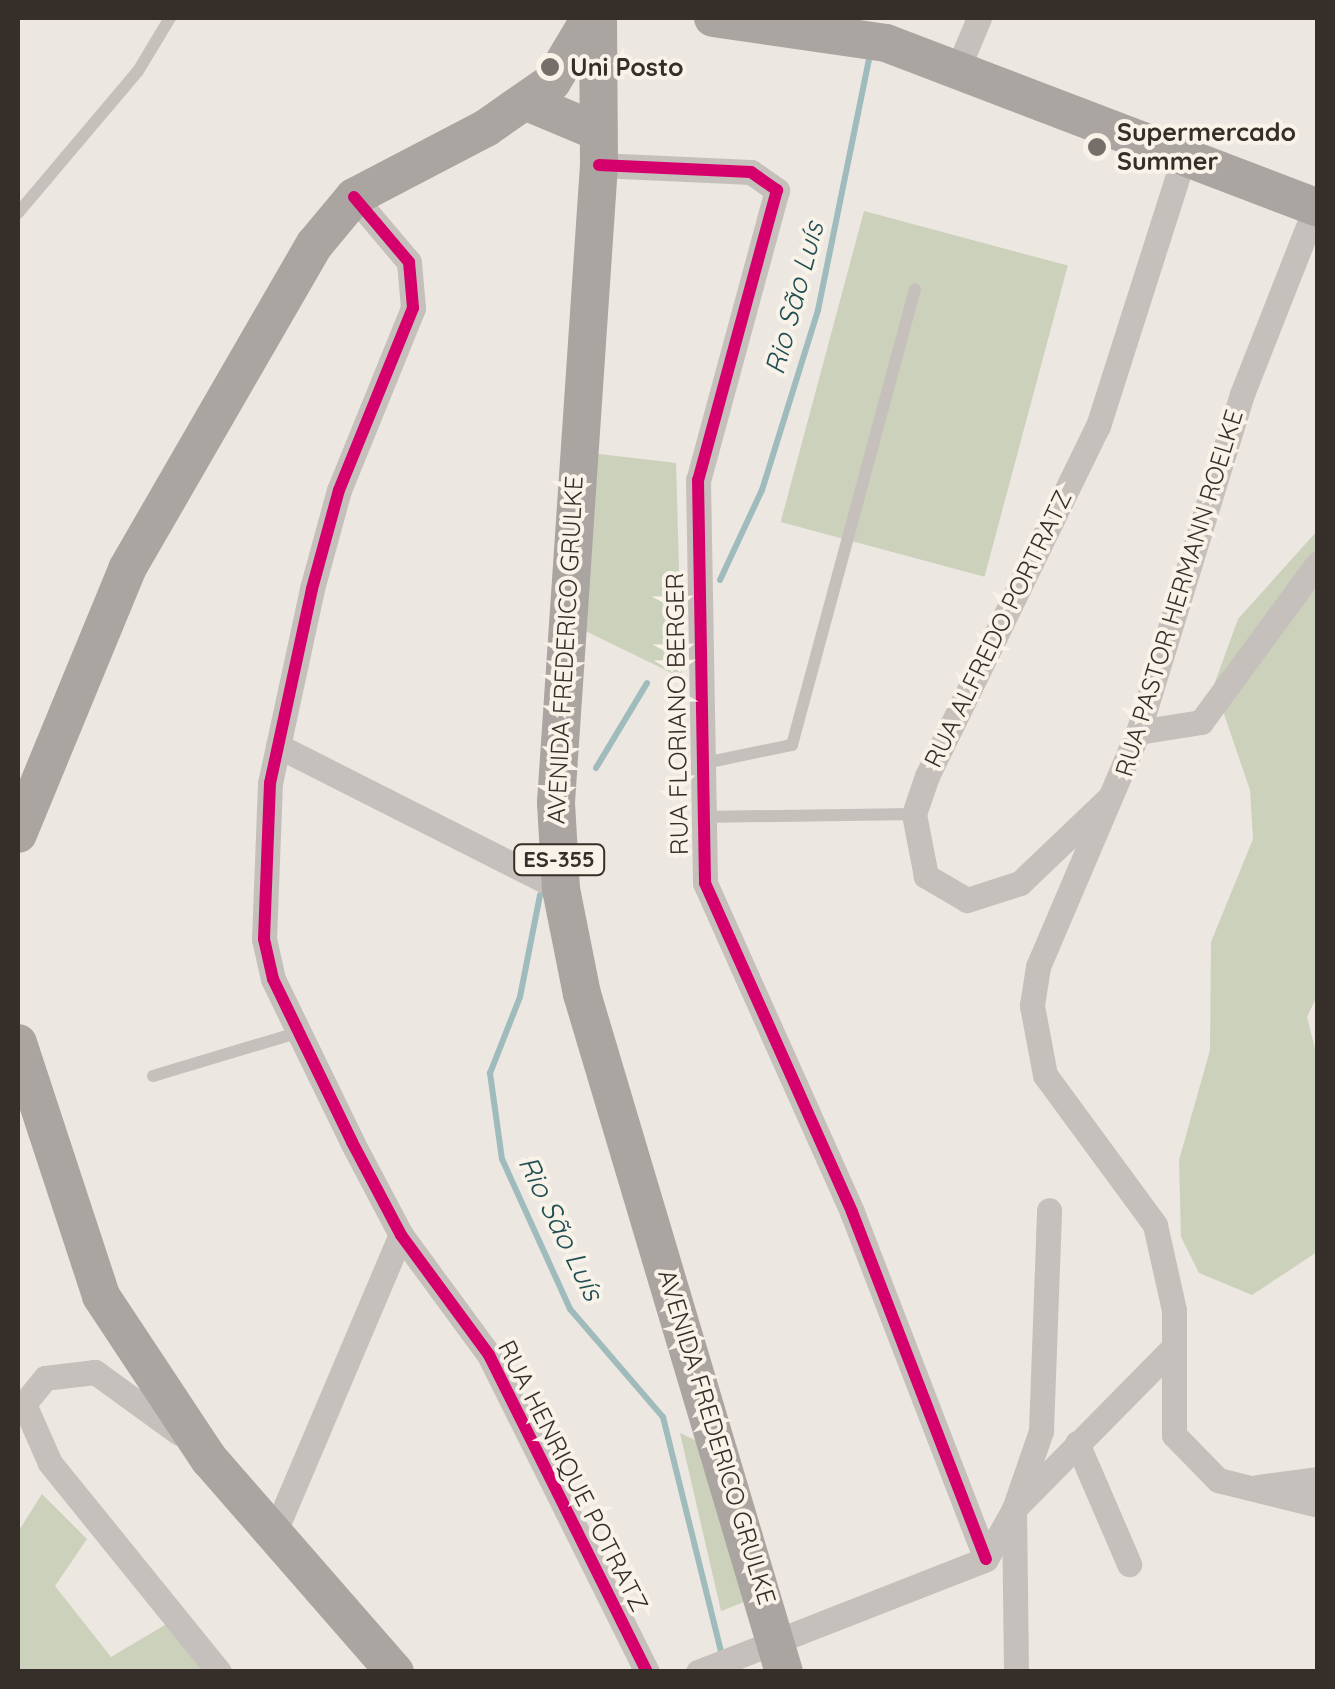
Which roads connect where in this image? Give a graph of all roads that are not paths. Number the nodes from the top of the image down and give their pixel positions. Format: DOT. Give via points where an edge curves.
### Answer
graph roads {
  1 [pos="170,18"];
  2 [pos="590,18"];
  3 [pos="598,18"];
  4 [pos="714,18"];
  5 [pos="979,18"];
  6 [pos="766,20"];
  7 [pos="958,68"];
  8 [pos="526,102"];
  9 [pos="598,148"];
  10 [pos="1183,160"];
  11 [pos="354,196"];
  12 [pos="1316,207"];
  13 [pos="18,212"];
  14 [pos="915,290"];
  15 [pos="1318,563"];
  16 [pos="1138,732"];
  17 [pos="278,746"];
  18 [pos="698,764"];
  19 [pos="1116,792"];
  20 [pos="914,814"];
  21 [pos="698,818"];
  22 [pos="18,834"];
  23 [pos="561,890"];
  24 [pos="296,1033"];
  25 [pos="18,1043"];
  26 [pos="153,1076"];
  27 [pos="1049,1210"];
  28 [pos="401,1235"];
  29 [pos="1172,1349"];
  30 [pos="21,1404"];
  31 [pos="1076,1443"];
  32 [pos="209,1459"];
  33 [pos="1318,1479"];
  34 [pos="1244,1490"];
  35 [pos="1318,1504"];
  36 [pos="1014,1508"];
  37 [pos="273,1536"];
  38 [pos="986,1559"];
  39 [pos="1130,1564"];
  40 [pos="770,1655"];
  41 [pos="704,1668"];
  42 [pos="219,1672"];
  43 [pos="395,1672"];
  44 [pos="647,1672"];
  45 [pos="1016,1672"];
  1 -- 13 [label="lane" via="138,71"];
  2 -- 8 [label="main road" via="552,82"];
  3 -- 9 [label="main road, AVENIDA FREDERICO GRULKE / ES-355"];
  4 -- 6 [label="main road"];
  5 -- 7 [label="street"];
  6 -- 7 [label="main road" via="886,43"];
  7 -- 10 [label="main road"];
  8 -- 9 [label="main road"];
  8 -- 11 [label="main road"];
  9 -- 18 [label="street, RUA FLORIANO BERGER" via="750,172 777,190 698,480"];
  9 -- 23 [label="main road, AVENIDA FREDERICO GRULKE / ES-355" via="565,627"];
  10 -- 12 [label="main road"];
  10 -- 20 [label="street, RUA ALFREDO PORTRATZ" via="1098,426 945,730"];
  11 -- 17 [label="street, RUA HENRIQUE POTRATZ" via="408,262 413,308 339,490"];
  11 -- 22 [label="main road" via="315,244 127,569"];
  12 -- 16 [label="street, RUA PASTOR HERMANN ROELKE" via="1242,394"];
  14 -- 18 [label="lane" via="792,745 777,755"];
  15 -- 16 [label="street" via="1201,722"];
  16 -- 19 [label="street, RUA PASTOR HERMANN ROELKE"];
  17 -- 23 [label="street"];
  17 -- 24 [label="street, RUA HENRIQUE POTRATZ" via="260,894 273,980"];
  18 -- 21 [label="street, RUA FLORIANO BERGER"];
  19 -- 20 [label="street" via="1020,883 967,900 926,876"];
  19 -- 29 [label="street, RUA PASTOR HERMANN ROELKE" via="1038,967 1033,1040 1045,1075 1156,1225 1168,1264"];
  20 -- 21 [label="lane"];
  21 -- 38 [label="street, RUA FLORIANO BERGER" via="724,942 852,1212"];
  23 -- 40 [label="main road, AVENIDA FREDERICO GRULKE / ES-355" via="582,994"];
  24 -- 26 [label="lane"];
  24 -- 28 [label="street, RUA HENRIQUE POTRATZ"];
  25 -- 32 [label="main road" via="101,1296"];
  27 -- 36 [label="street" via="1042,1431"];
  28 -- 37 [label="street"];
  28 -- 44 [label="street, RUA HENRIQUE POTRATZ" via="489,1355"];
  29 -- 31 [label="street"];
  29 -- 34 [label="street, RUA PASTOR HERMANN ROELKE" via="1174,1435 1202,1470"];
  30 -- 32 [label="street" via="45,1378 95,1372"];
  30 -- 42 [label="street" via="50,1463"];
  31 -- 36 [label="street"];
  31 -- 39 [label="street"];
  32 -- 37 [label="main road"];
  33 -- 34 [label="street"];
  34 -- 35 [label="street, RUA PASTOR HERMANN ROELKE"];
  36 -- 38 [label="street"];
  36 -- 45 [label="street"];
  37 -- 43 [label="main road"];
  38 -- 40 [label="street"];
  40 -- 41 [label="street"];
}
